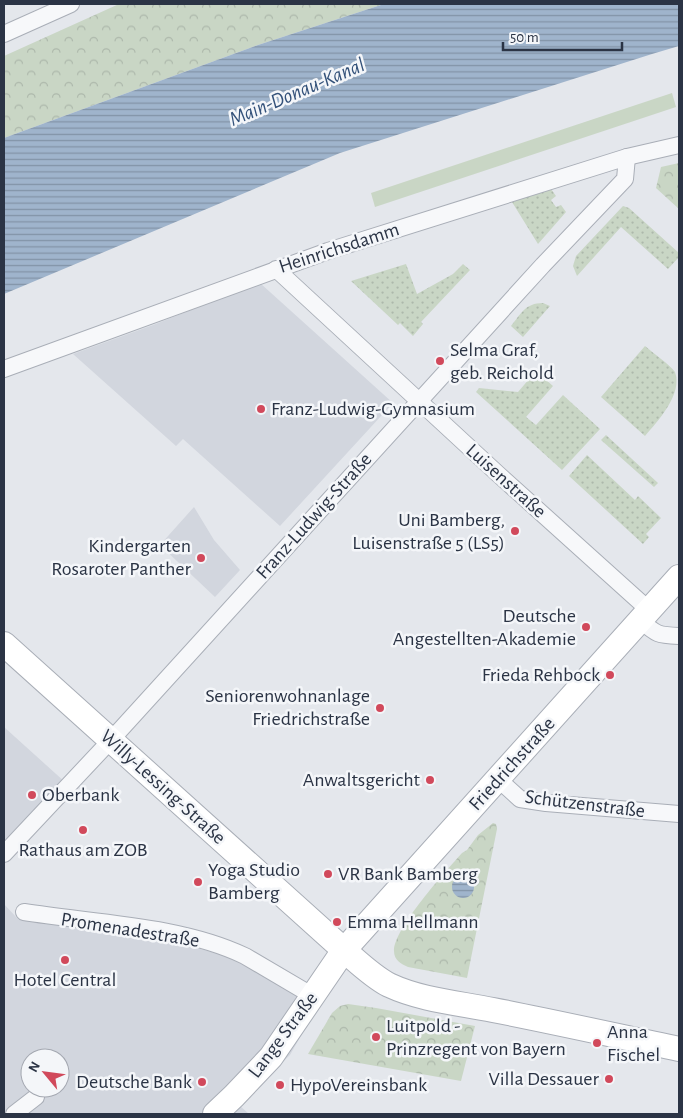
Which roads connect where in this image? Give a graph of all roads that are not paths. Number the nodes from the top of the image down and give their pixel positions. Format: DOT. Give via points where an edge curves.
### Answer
graph roads {
  1 [pos="71,4"];
  2 [pos="4,34"];
  3 [pos="679,145"];
  4 [pos="627,156"];
  5 [pos="276,269"];
  6 [pos="4,369"];
  7 [pos="419,401"];
  8 [pos="679,577"];
  9 [pos="645,615"];
  10 [pos="679,636"];
  11 [pos="4,644"];
  12 [pos="111,740"];
  13 [pos="498,779"];
  14 [pos="679,814"];
  15 [pos="4,854"];
  16 [pos="24,912"];
  17 [pos="344,950"];
  18 [pos="313,996"];
  19 [pos="679,1049"];
  20 [pos="35,1098"];
  21 [pos="14,1114"];
  22 [pos="215,1114"];
  1 -- 2 [label="street"];
  3 -- 4 [label="street, Heinrichsdamm"];
  4 -- 5 [label="street, Heinrichsdamm"];
  4 -- 7 [label="street, Franz-Ludwig-Straße" via="625,179"];
  5 -- 6 [label="street, Heinrichsdamm"];
  5 -- 7 [label="street, Luisenstraße"];
  7 -- 9 [label="street, Luisenstraße"];
  7 -- 12 [label="street, Franz-Ludwig-Straße"];
  8 -- 9 [label="street, Friedrichstraße"];
  9 -- 10 [label="street, Luisenstraße" via="655,633"];
  9 -- 13 [label="street, Friedrichstraße"];
  11 -- 12 [label="street, Willy-Lessing-Straße"];
  12 -- 15 [label="street, Franz-Ludwig-Straße"];
  12 -- 17 [label="street, Willy-Lessing-Straße"];
  13 -- 14 [label="street, Schützenstraße" via="520,799"];
  13 -- 17 [label="street, Friedrichstraße"];
  16 -- 18 [label="street, Promenadestraße" via="193,938 234,951"];
  17 -- 18 [label="street, Lange Straße"];
  17 -- 19 [label="street, Willy-Lessing-Straße" via="371,974 404,991"];
  18 -- 22 [label="street, Lange Straße" via="271,1056"];
  20 -- 21 [label="street"];
}
